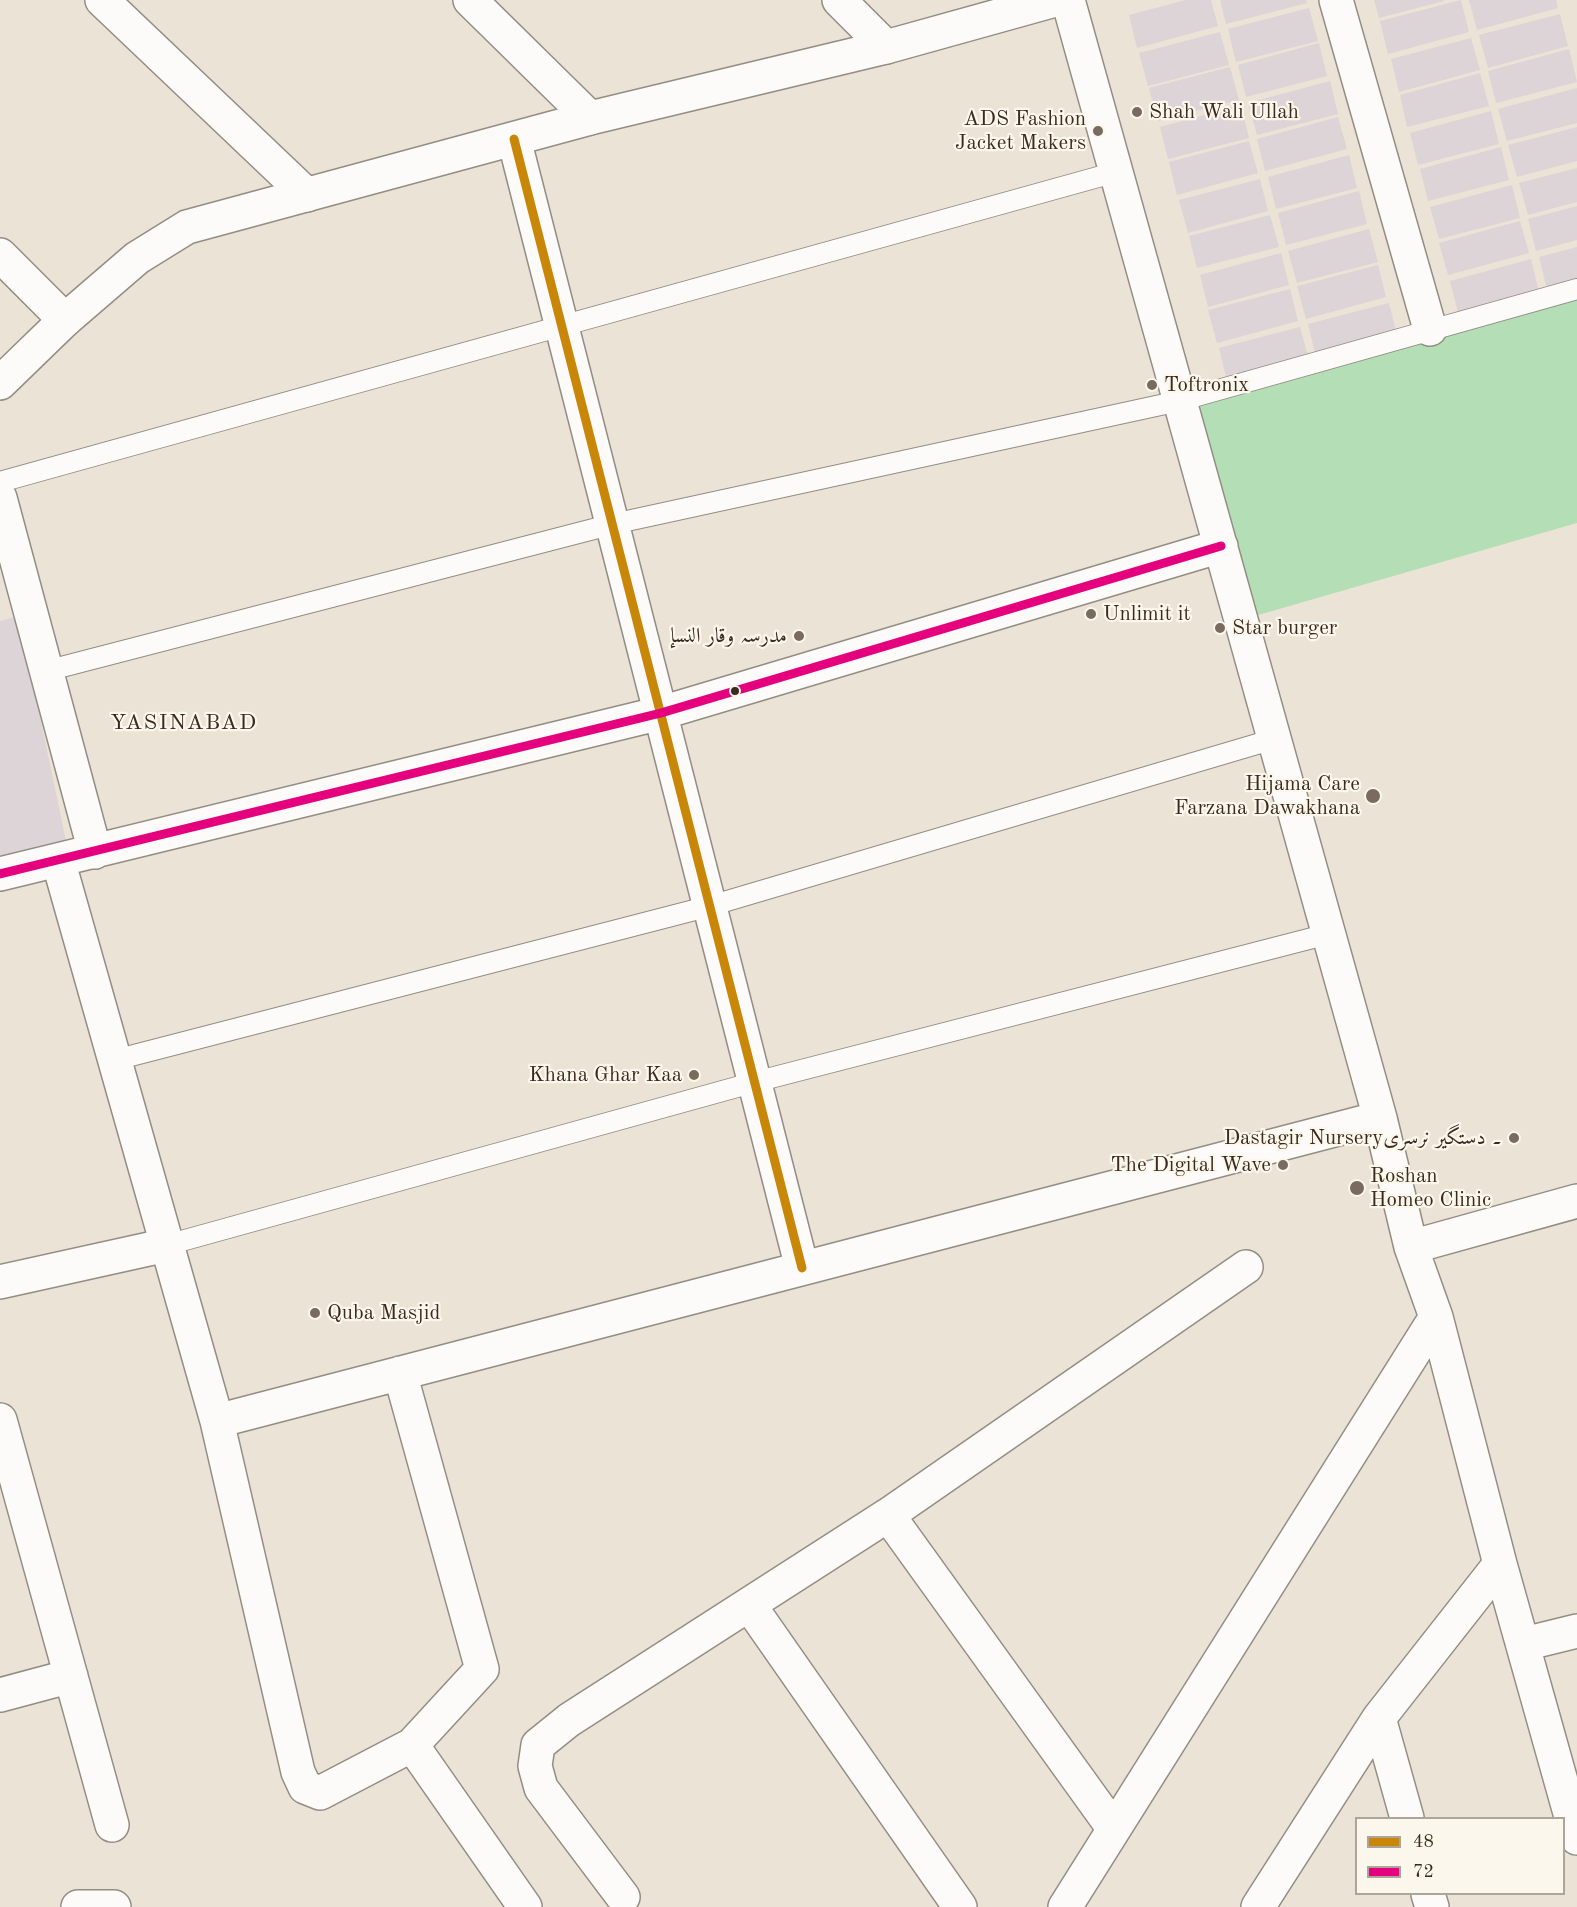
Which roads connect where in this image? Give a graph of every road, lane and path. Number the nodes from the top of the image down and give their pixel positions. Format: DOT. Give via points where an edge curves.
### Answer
graph roads {
  1 [pos="102,0"];
  2 [pos="470,0"];
  3 [pos="839,0"];
  4 [pos="869,0"];
  5 [pos="1055,0"];
  6 [pos="1068,0"];
  7 [pos="1336,0"];
  8 [pos="1016,5"];
  9 [pos="886,47"];
  10 [pos="591,118"];
  11 [pos="514,139"];
  12 [pos="1116,172"];
  13 [pos="307,195"];
  14 [pos="0,255"];
  15 [pos="1577,289"];
  16 [pos="64,320"];
  17 [pos="562,325"];
  18 [pos="1430,330"];
  19 [pos="0,383"];
  20 [pos="1179,401"];
  21 [pos="0,482"];
  22 [pos="0,498"];
  23 [pos="613,524"];
  24 [pos="1221,546"];
  25 [pos="46,671"];
  26 [pos="661,713"];
  27 [pos="1274,739"];
  28 [pos="95,852"];
  29 [pos="58,860"];
  30 [pos="0,874"];
  31 [pos="710,906"];
  32 [pos="1328,934"];
  33 [pos="115,1060"];
  34 [pos="755,1082"];
  35 [pos="1380,1118"];
  36 [pos="1577,1201"];
  37 [pos="167,1245"];
  38 [pos="1411,1247"];
  39 [pos="1246,1267"];
  40 [pos="802,1268"];
  41 [pos="0,1282"];
  42 [pos="1436,1317"];
  43 [pos="400,1373"];
  44 [pos="0,1420"];
  45 [pos="217,1421"];
  46 [pos="8,1482"];
  47 [pos="888,1515"];
  48 [pos="1500,1564"];
  49 [pos="750,1606"];
  50 [pos="1577,1631"];
  51 [pos="1524,1644"];
  52 [pos="71,1676"];
  53 [pos="0,1695"];
  54 [pos="1378,1718"];
  55 [pos="412,1745"];
  56 [pos="1407,1817"];
  57 [pos="112,1825"];
  58 [pos="1114,1829"];
  59 [pos="1577,1838"];
  60 [pos="623,1897"];
  61 [pos="522,1906"];
  62 [pos="78,1907"];
  63 [pos="114,1907"];
  64 [pos="960,1907"];
  65 [pos="1065,1907"];
  66 [pos="1258,1907"];
  1 -- 13 [label="street"];
  2 -- 10 [label="street"];
  3 -- 9 [label="street"];
  4 -- 9 [label="street"];
  5 -- 8 [label="street"];
  6 -- 12 [label="street"];
  7 -- 18 [label="street"];
  8 -- 9 [label="street"];
  9 -- 10 [label="street"];
  10 -- 11 [label="street"];
  11 -- 13 [label="street"];
  11 -- 17 [label="street"];
  12 -- 17 [label="lane"];
  12 -- 20 [label="street"];
  13 -- 16 [label="street" via="187,227 137,258"];
  14 -- 16 [label="street"];
  15 -- 18 [label="lane"];
  16 -- 19 [label="street"];
  17 -- 21 [label="lane"];
  17 -- 23 [label="street"];
  18 -- 20 [label="lane"];
  20 -- 23 [label="lane"];
  20 -- 24 [label="street"];
  22 -- 25 [label="street"];
  23 -- 25 [label="lane"];
  23 -- 26 [label="street"];
  24 -- 26 [label="street"];
  24 -- 27 [label="street"];
  25 -- 28 [label="street"];
  26 -- 28 [label="street"];
  26 -- 31 [label="street"];
  27 -- 31 [label="lane"];
  27 -- 32 [label="street"];
  28 -- 29 [label="street"];
  29 -- 30 [label="street"];
  29 -- 33 [label="street"];
  31 -- 33 [label="lane"];
  31 -- 34 [label="street"];
  32 -- 34 [label="lane"];
  32 -- 35 [label="street"];
  33 -- 37 [label="street"];
  34 -- 37 [label="lane"];
  34 -- 40 [label="street"];
  35 -- 38 [label="street"];
  35 -- 40 [label="street"];
  36 -- 38 [label="street"];
  37 -- 41 [label="street"];
  37 -- 45 [label="street"];
  38 -- 42 [label="street"];
  39 -- 47 [label="street"];
  40 -- 43 [label="street"];
  42 -- 48 [label="street"];
  42 -- 58 [label="street"];
  43 -- 45 [label="street"];
  43 -- 55 [label="street" via="482,1669"];
  44 -- 46 [label="street"];
  45 -- 55 [label="street" via="295,1761 305,1787 320,1793"];
  46 -- 52 [label="street"];
  47 -- 49 [label="street"];
  47 -- 58 [label="street"];
  48 -- 51 [label="street"];
  48 -- 54 [label="street"];
  49 -- 60 [label="street" via="569,1720 538,1745 535,1766 541,1788"];
  49 -- 64 [label="street"];
  50 -- 51 [label="street"];
  51 -- 59 [label="street"];
  52 -- 53 [label="street"];
  52 -- 57 [label="street"];
  54 -- 56 [label="street"];
  54 -- 66 [label="street"];
  55 -- 61 [label="street"];
  58 -- 65 [label="street"];
  62 -- 63 [label="street"];
}
